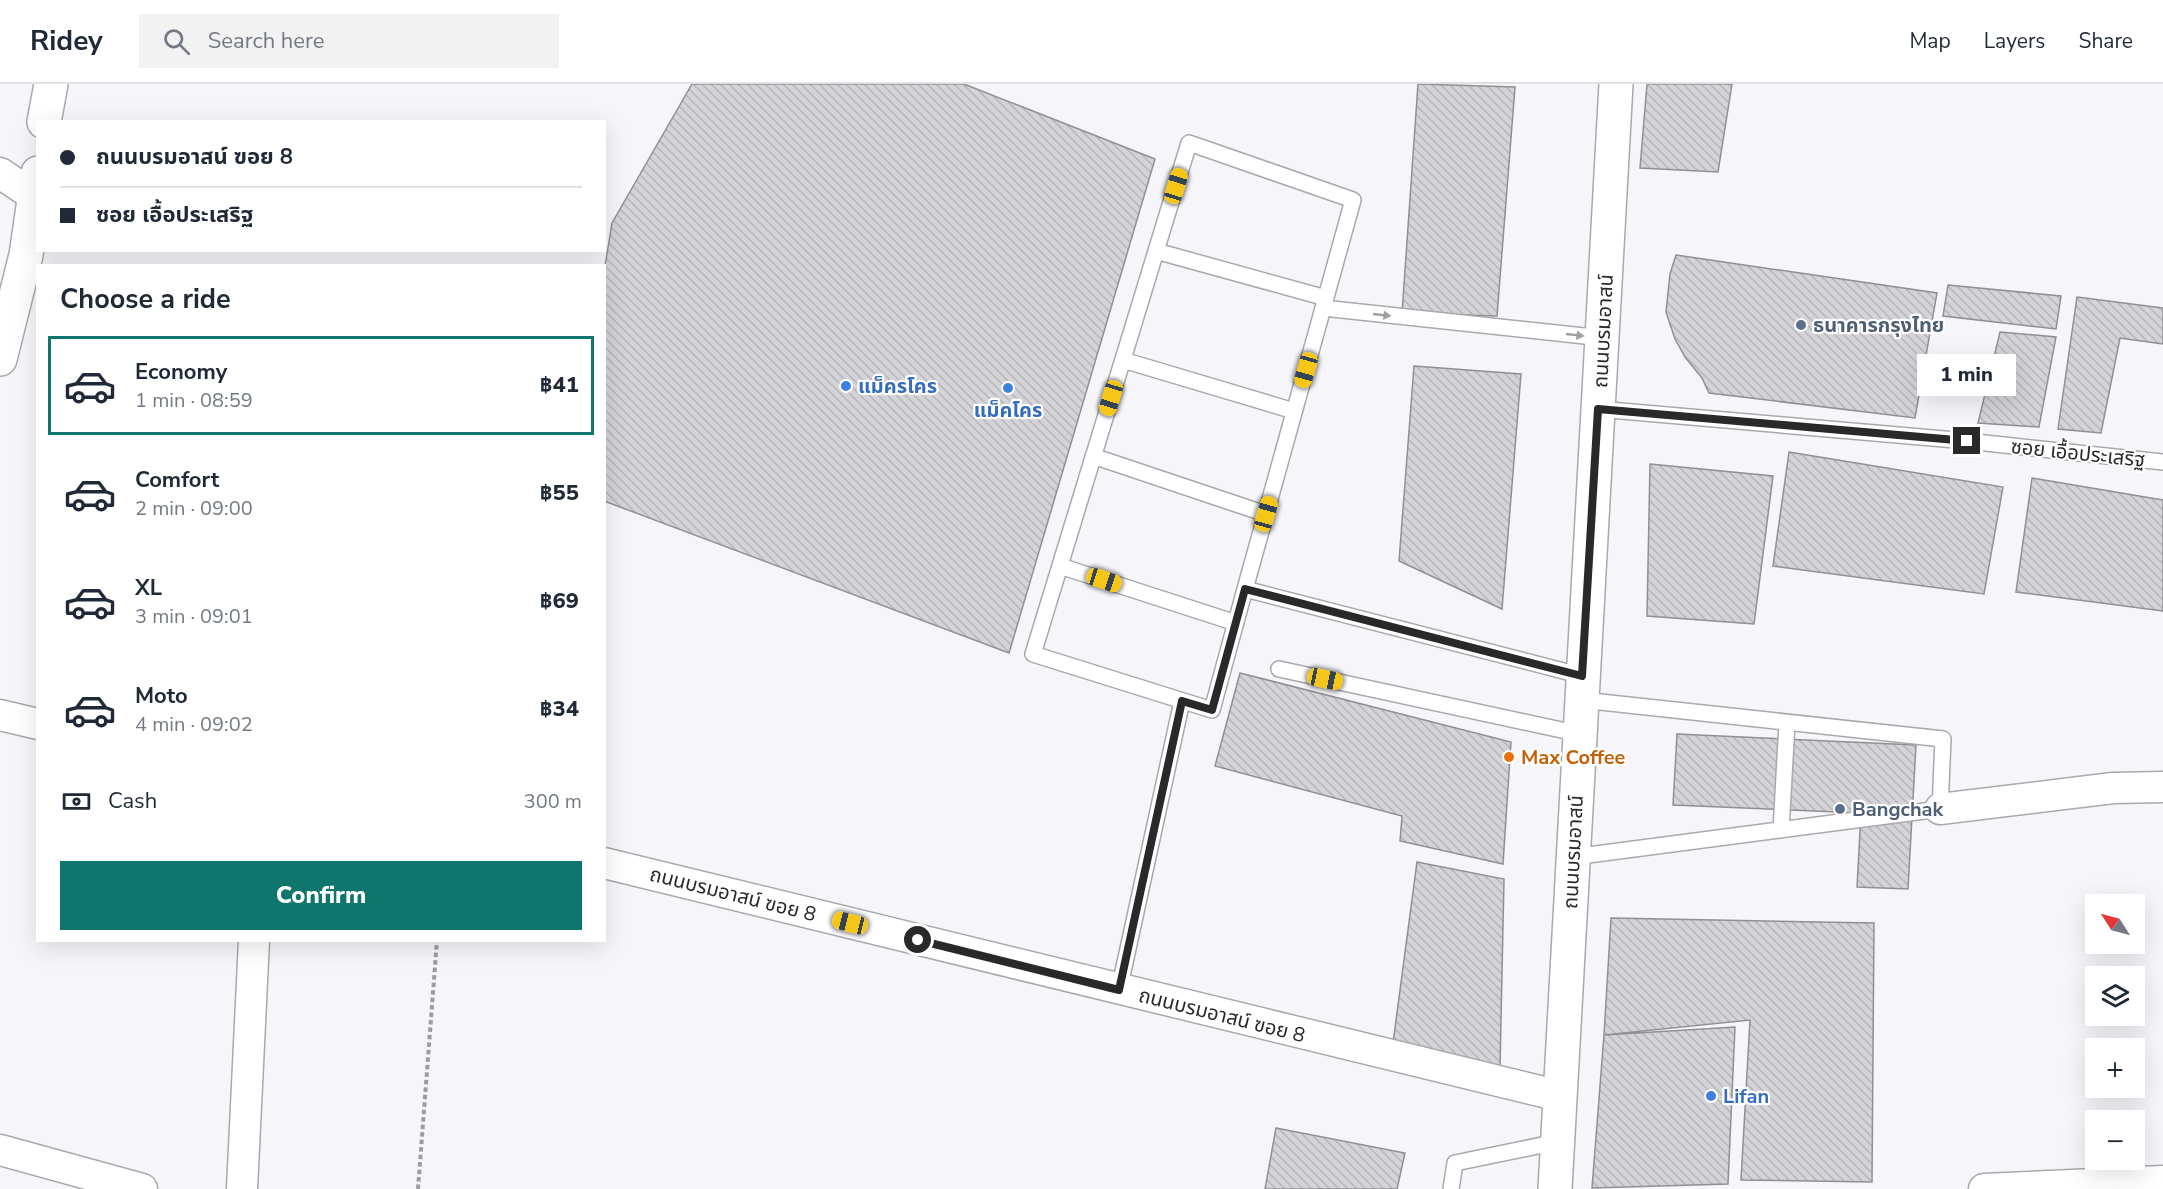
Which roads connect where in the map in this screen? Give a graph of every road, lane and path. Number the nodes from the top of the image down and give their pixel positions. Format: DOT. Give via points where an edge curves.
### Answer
graph roads {
  1 [pos="51,84"];
  2 [pos="1616,84"];
  3 [pos="44,120"];
  4 [pos="0,173"];
  5 [pos="36,184"];
  6 [pos="1156,251"];
  7 [pos="1325,303"];
  8 [pos="1603,338"];
  9 [pos="0,359"];
  10 [pos="1123,360"];
  11 [pos="1598,409"];
  12 [pos="1294,411"];
  13 [pos="1093,456"];
  14 [pos="2163,462"];
  15 [pos="1266,514"];
  16 [pos="1060,566"];
  17 [pos="1245,589"];
  18 [pos="1236,623"];
  19 [pos="1279,669"];
  20 [pos="1582,688"];
  21 [pos="1182,701"];
  22 [pos="0,715"];
  23 [pos="1787,723"];
  24 [pos="36,724"];
  25 [pos="1580,734"];
  26 [pos="2163,787"];
  27 [pos="1940,809"];
  28 [pos="1781,830"];
  29 [pos="1573,857"];
  30 [pos="606,863"];
  31 [pos="254,942"];
  32 [pos="436,942"];
  33 [pos="1119,990"];
  34 [pos="1560,1096"];
  35 [pos="1557,1142"];
  36 [pos="0,1150"];
  37 [pos="2163,1181"];
  38 [pos="142,1189"];
  39 [pos="242,1189"];
  40 [pos="418,1189"];
  41 [pos="1451,1189"];
  42 [pos="1555,1189"];
  43 [pos="1984,1189"];
  1 -- 3 [label="main road"];
  2 -- 8 [label="main road, ถนนบรมอาสน์"];
  4 -- 5 [label="street"];
  5 -- 9 [label="main road" via="26,255"];
  6 -- 7 [label="lane"];
  6 -- 7 [label="lane" via="1189,143 1353,200"];
  6 -- 10 [label="lane"];
  7 -- 8 [label="lane, one-way"];
  7 -- 12 [label="lane"];
  8 -- 11 [label="main road, ถนนบรมอาสน์"];
  10 -- 12 [label="lane"];
  10 -- 13 [label="lane"];
  11 -- 14 [label="lane, ซอย เอื้อประเสริฐ"];
  11 -- 20 [label="main road, ถนนบรมอาสน์"];
  12 -- 15 [label="lane"];
  13 -- 15 [label="lane"];
  13 -- 16 [label="lane"];
  15 -- 17 [label="lane"];
  16 -- 18 [label="lane"];
  16 -- 21 [label="lane" via="1033,654"];
  17 -- 18 [label="lane"];
  17 -- 20 [label="lane"];
  18 -- 21 [label="lane" via="1212,710"];
  19 -- 25 [label="lane"];
  20 -- 23 [label="lane"];
  20 -- 25 [label="main road, ถนนบรมอาสน์"];
  21 -- 33 [label="lane"];
  22 -- 24 [label="street"];
  23 -- 27 [label="lane" via="1943,739"];
  23 -- 28 [label="lane"];
  25 -- 29 [label="main road, ถนนบรมอาสน์"];
  26 -- 27 [label="street" via="2113,788"];
  27 -- 28 [label="lane"];
  28 -- 29 [label="lane"];
  29 -- 34 [label="main road, ถนนบรมอาสน์"];
  30 -- 33 [label="street, ถนนบรมอาสน์ ฃอย 8"];
  31 -- 39 [label="street"];
  32 -- 40 [label="path"];
  33 -- 34 [label="street, ถนนบรมอาสน์ ฃอย 8"];
  34 -- 35 [label="main road, ถนนบรมอาสน์"];
  35 -- 41 [label="lane" via="1455,1163"];
  35 -- 42 [label="main road, ถนนบรมอาสน์"];
  36 -- 38 [label="street"];
  37 -- 43 [label="street"];
}
